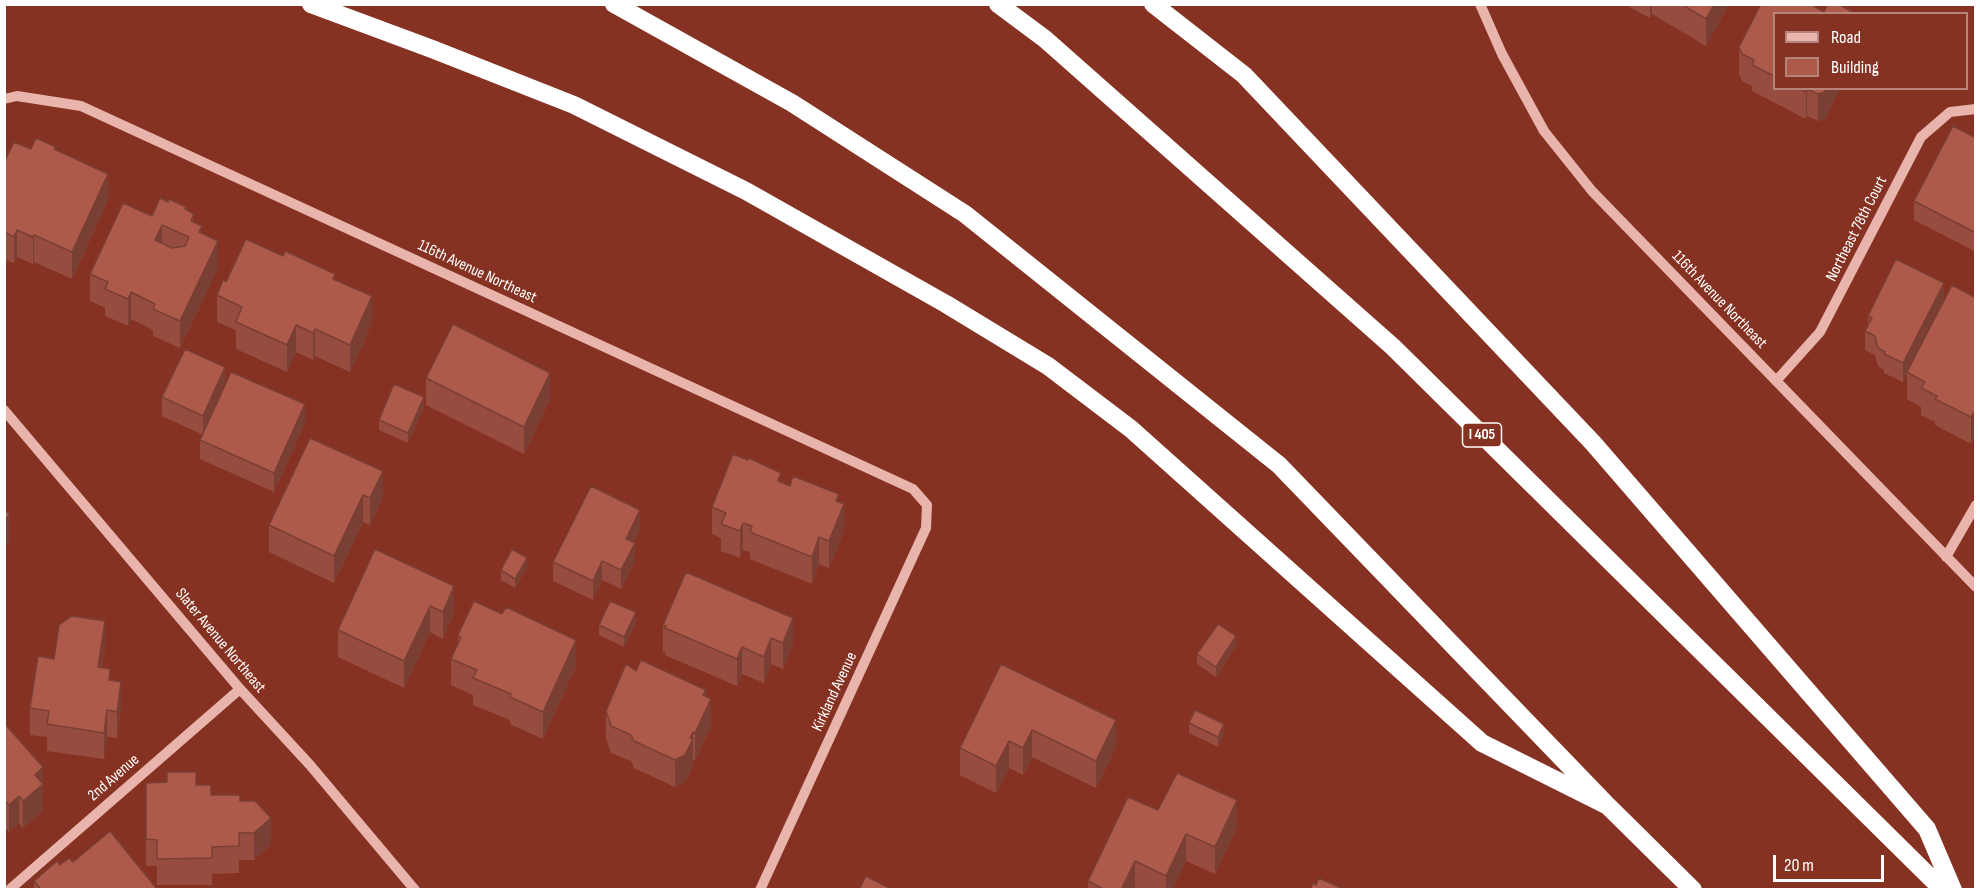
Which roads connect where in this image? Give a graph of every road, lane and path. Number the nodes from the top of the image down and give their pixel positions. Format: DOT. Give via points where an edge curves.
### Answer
graph roads {
  1 [pos="310,4"];
  2 [pos="614,4"];
  3 [pos="998,4"];
  4 [pos="1153,4"];
  5 [pos="1480,4"];
  6 [pos="4,99"];
  7 [pos="1976,109"];
  8 [pos="1776,381"];
  9 [pos="4,410"];
  10 [pos="927,505"];
  11 [pos="1976,505"];
  12 [pos="1946,557"];
  13 [pos="1976,587"];
  14 [pos="240,689"];
  15 [pos="1608,806"];
  16 [pos="9,890"];
  17 [pos="415,890"];
  18 [pos="760,890"];
  19 [pos="1693,890"];
  20 [pos="1943,890"];
  21 [pos="1953,890"];
  1 -- 15 [label="highway" via="574,105 746,191 1048,366 1131,429 1482,742"];
  2 -- 15 [label="highway" via="792,103 965,214 1279,465"];
  3 -- 20 [label="highway, I 405" via="1045,39 1393,347"];
  4 -- 21 [label="highway" via="1244,75 1593,444 1927,829"];
  5 -- 8 [label="street, 116th Avenue Northeast" via="1502,54 1544,130 1592,191"];
  6 -- 10 [label="street, 116th Avenue Northeast" via="17,96 81,106 913,489"];
  7 -- 8 [label="street, Northeast 78th Court" via="1950,112 1921,137 1820,333"];
  8 -- 12 [label="street, 116th Avenue Northeast"];
  9 -- 14 [label="street, Slater Avenue Northeast"];
  10 -- 18 [label="street, Kirkland Avenue" via="926,528 911,563"];
  11 -- 12 [label="street"];
  12 -- 13 [label="street, 116th Avenue Northeast"];
  14 -- 16 [label="street, 2nd Avenue"];
  14 -- 17 [label="street, Slater Avenue Northeast"];
  15 -- 19 [label="highway"];
}
